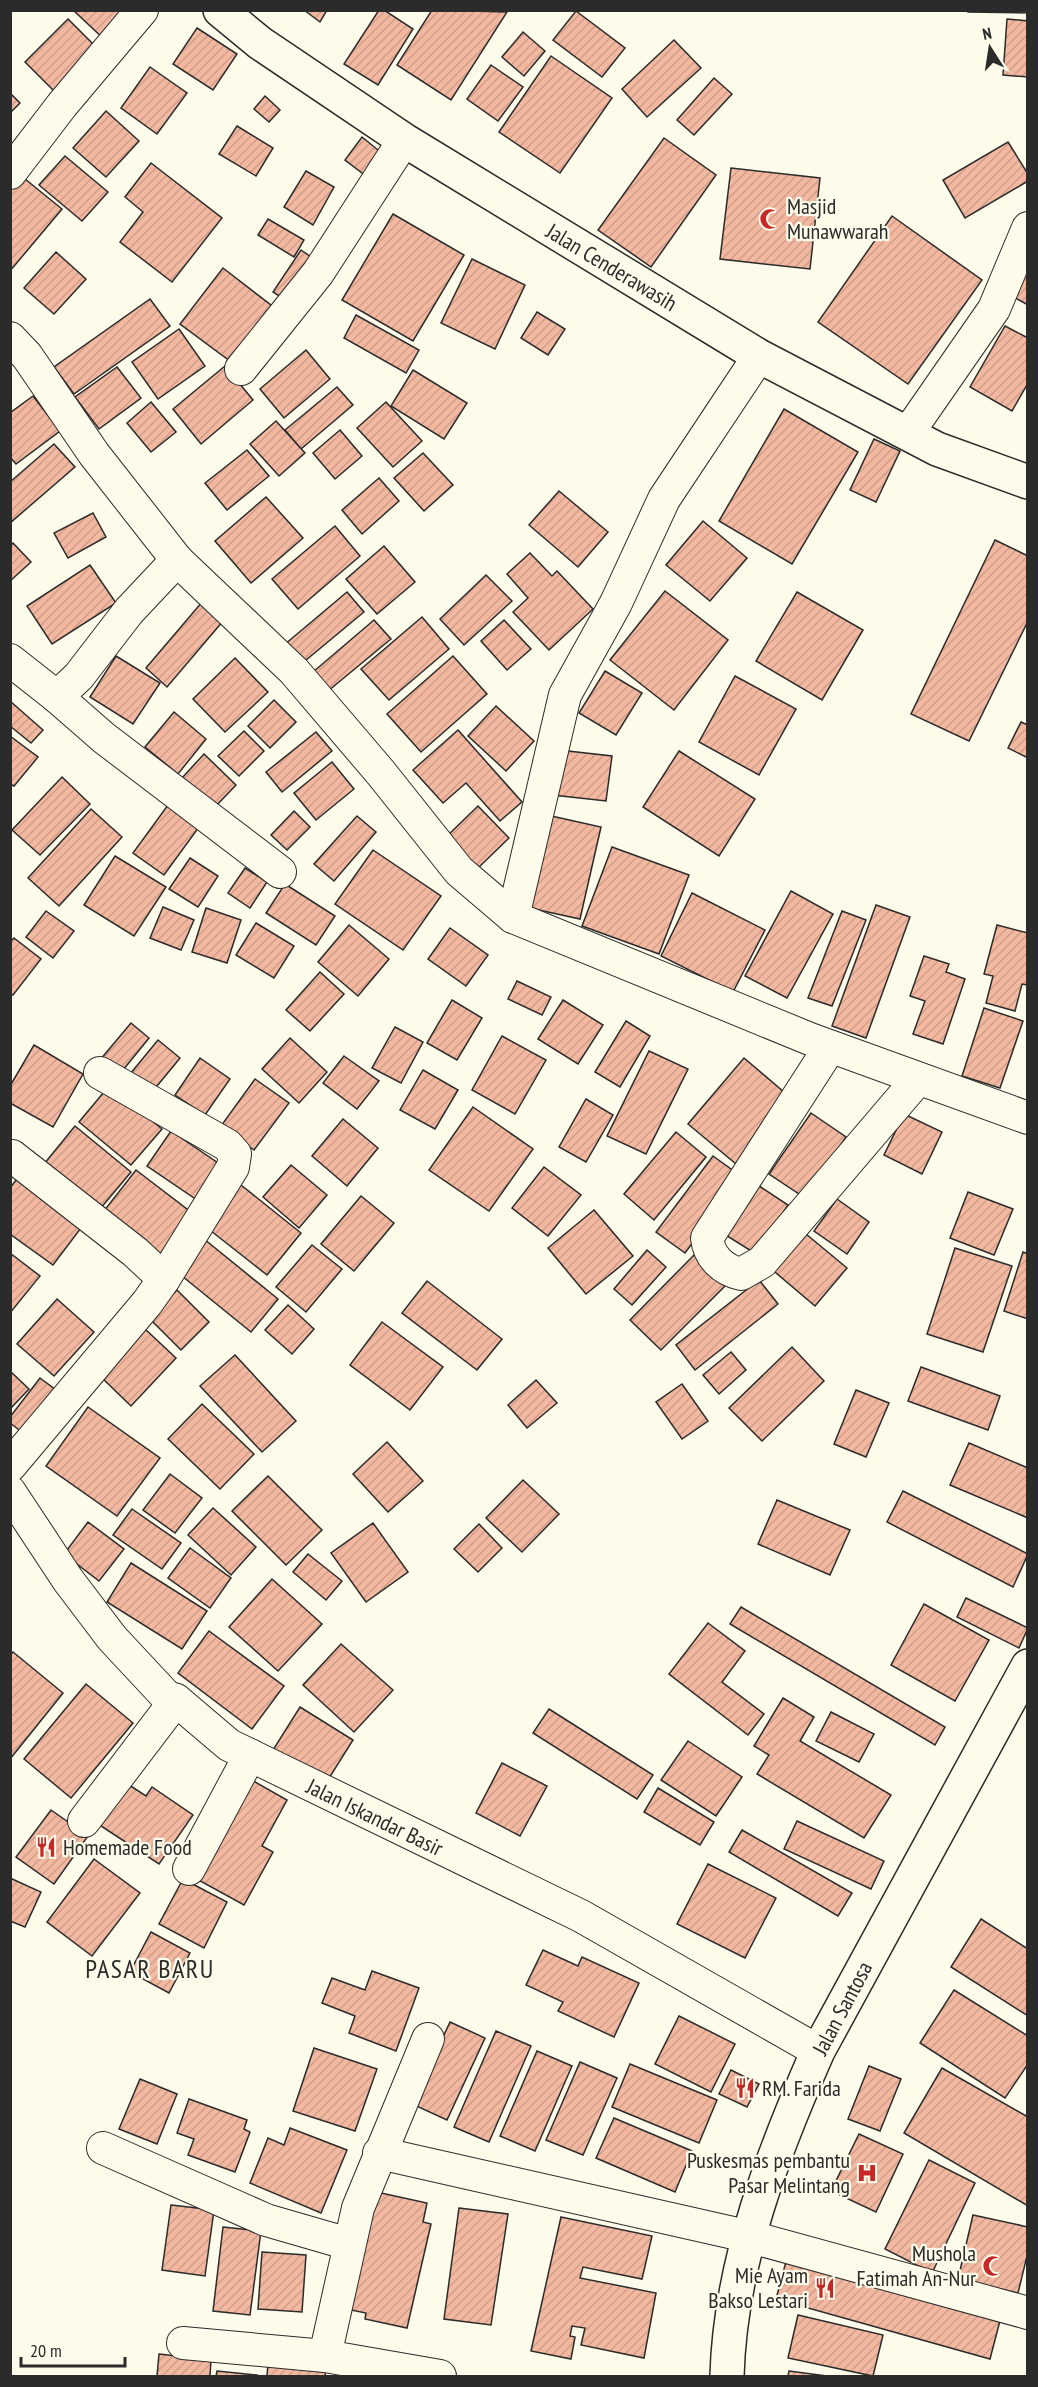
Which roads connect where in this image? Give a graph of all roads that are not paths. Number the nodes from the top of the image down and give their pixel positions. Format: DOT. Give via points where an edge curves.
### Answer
graph roads {
  1 [pos="142,10"];
  2 [pos="220,10"];
  3 [pos="404,140"];
  4 [pos="10,173"];
  5 [pos="1028,228"];
  6 [pos="10,338"];
  7 [pos="759,356"];
  8 [pos="241,369"];
  9 [pos="908,433"];
  10 [pos="1028,482"];
  11 [pos="177,560"];
  12 [pos="10,660"];
  13 [pos="57,696"];
  14 [pos="280,872"];
  15 [pos="513,918"];
  16 [pos="830,1047"];
  17 [pos="100,1073"];
  18 [pos="918,1079"];
  19 [pos="1028,1118"];
  20 [pos="12,1156"];
  21 [pos="164,1279"];
  22 [pos="10,1466"];
  23 [pos="10,1492"];
  24 [pos="1028,1666"];
  25 [pos="176,1700"];
  26 [pos="250,1755"];
  27 [pos="84,1821"];
  28 [pos="189,1869"];
  29 [pos="428,2039"];
  30 [pos="818,2051"];
  31 [pos="104,2148"];
  32 [pos="379,2153"];
  33 [pos="751,2237"];
  34 [pos="349,2244"];
  35 [pos="1028,2313"];
  36 [pos="183,2343"];
  37 [pos="325,2356"];
  38 [pos="440,2376"];
  39 [pos="727,2376"];
  1 -- 4 [label="street"];
  2 -- 3 [label="street, Jalan Cenderawasih" via="260,43"];
  3 -- 7 [label="street, Jalan Cenderawasih"];
  3 -- 8 [label="street" via="318,273"];
  5 -- 9 [label="street" via="994,309"];
  6 -- 11 [label="street"];
  7 -- 9 [label="street, Jalan Cenderawasih"];
  7 -- 15 [label="street" via="664,499 616,603 565,695"];
  9 -- 10 [label="street, Jalan Cenderawasih" via="937,449"];
  11 -- 13 [label="street" via="129,611 79,676"];
  11 -- 15 [label="street" via="294,671 459,871"];
  12 -- 13 [label="street"];
  13 -- 14 [label="street" via="104,738"];
  15 -- 16 [label="street"];
  16 -- 18 [label="street"];
  16 -- 18 [label="street" via="707,1238 708,1248 726,1271 741,1274 762,1263"];
  17 -- 21 [label="street" via="227,1145 235,1154 233,1167"];
  18 -- 19 [label="street"];
  20 -- 21 [label="street"];
  21 -- 22 [label="street"];
  23 -- 25 [label="street, Jalan Iskandar Basir" via="112,1638 167,1697"];
  24 -- 30 [label="street, Jalan Santosa"];
  25 -- 26 [label="street, Jalan Iskandar Basir" via="229,1745"];
  25 -- 27 [label="street"];
  26 -- 28 [label="street"];
  26 -- 30 [label="street, Jalan Iskandar Basir" via="581,1916"];
  29 -- 32 [label="street"];
  30 -- 33 [label="street, Jalan Santosa" via="764,2182"];
  31 -- 34 [label="street" via="266,2220"];
  32 -- 33 [label="street"];
  32 -- 34 [label="street"];
  33 -- 35 [label="street"];
  33 -- 39 [label="street, Jalan Santosa" via="735,2292"];
  34 -- 37 [label="street"];
  36 -- 37 [label="street"];
  37 -- 38 [label="street"];
}
